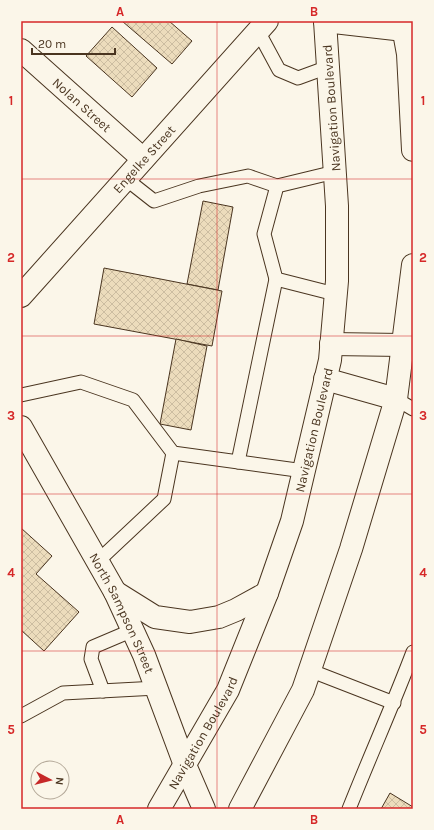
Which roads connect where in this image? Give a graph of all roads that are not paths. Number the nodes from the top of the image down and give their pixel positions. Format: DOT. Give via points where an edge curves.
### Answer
graph roads {
  1 [pos="325,21"];
  2 [pos="262,26"];
  3 [pos="403,26"];
  4 [pos="21,50"];
  5 [pos="328,67"];
  6 [pos="413,150"];
  7 [pos="144,159"];
  8 [pos="336,172"];
  9 [pos="126,179"];
  10 [pos="277,186"];
  11 [pos="413,265"];
  12 [pos="276,279"];
  13 [pos="335,294"];
  14 [pos="21,296"];
  15 [pos="331,344"];
  16 [pos="408,346"];
  17 [pos="325,379"];
  18 [pos="21,395"];
  19 [pos="405,404"];
  20 [pos="21,427"];
  21 [pos="174,453"];
  22 [pos="238,462"];
  23 [pos="304,471"];
  24 [pos="98,562"];
  25 [pos="115,592"];
  26 [pos="266,594"];
  27 [pos="133,630"];
  28 [pos="413,652"];
  29 [pos="309,670"];
  30 [pos="157,688"];
  31 [pos="103,691"];
  32 [pos="394,703"];
  33 [pos="21,716"];
  34 [pos="185,765"];
  35 [pos="159,809"];
  36 [pos="204,809"];
  37 [pos="240,809"];
  38 [pos="349,809"];
  1 -- 3 [label="main road"];
  1 -- 5 [label="main road, Navigation Boulevard"];
  2 -- 5 [label="lane" via="279,70 298,78"];
  2 -- 7 [label="main road, Engelke Street"];
  3 -- 6 [label="main road" via="408,54"];
  4 -- 7 [label="main road, Nolan Street"];
  5 -- 8 [label="main road, Navigation Boulevard"];
  7 -- 9 [label="main road, Engelke Street"];
  8 -- 10 [label="lane"];
  8 -- 13 [label="main road, Navigation Boulevard"];
  9 -- 10 [label="lane" via="154,201 199,186 248,176"];
  9 -- 14 [label="main road, Engelke Street"];
  10 -- 12 [label="lane" via="264,234"];
  11 -- 16 [label="main road"];
  12 -- 13 [label="lane"];
  12 -- 22 [label="lane"];
  13 -- 15 [label="main road, Navigation Boulevard"];
  15 -- 16 [label="main road"];
  15 -- 17 [label="main road, Navigation Boulevard"];
  16 -- 19 [label="main road"];
  17 -- 19 [label="main road"];
  17 -- 23 [label="main road, Navigation Boulevard"];
  18 -- 21 [label="lane" via="81,382 133,400"];
  19 -- 29 [label="main road"];
  20 -- 24 [label="main road, North Sampson Street"];
  21 -- 22 [label="lane"];
  21 -- 24 [label="lane" via="164,499"];
  22 -- 23 [label="lane"];
  23 -- 26 [label="main road, Navigation Boulevard" via="292,521"];
  24 -- 25 [label="main road, North Sampson Street"];
  25 -- 26 [label="main road" via="155,617 190,622 219,617"];
  25 -- 27 [label="main road, North Sampson Street"];
  26 -- 34 [label="main road, Navigation Boulevard" via="228,690"];
  27 -- 30 [label="main road, North Sampson Street"];
  27 -- 31 [label="lane" via="93,647 91,659"];
  28 -- 32 [label="lane"];
  29 -- 32 [label="lane"];
  29 -- 37 [label="main road" via="303,690"];
  30 -- 31 [label="lane"];
  30 -- 34 [label="main road, North Sampson Street"];
  31 -- 33 [label="lane" via="62,693"];
  32 -- 38 [label="lane"];
  34 -- 35 [label="main road, Navigation Boulevard"];
  34 -- 36 [label="main road, North Sampson Street"];
}
